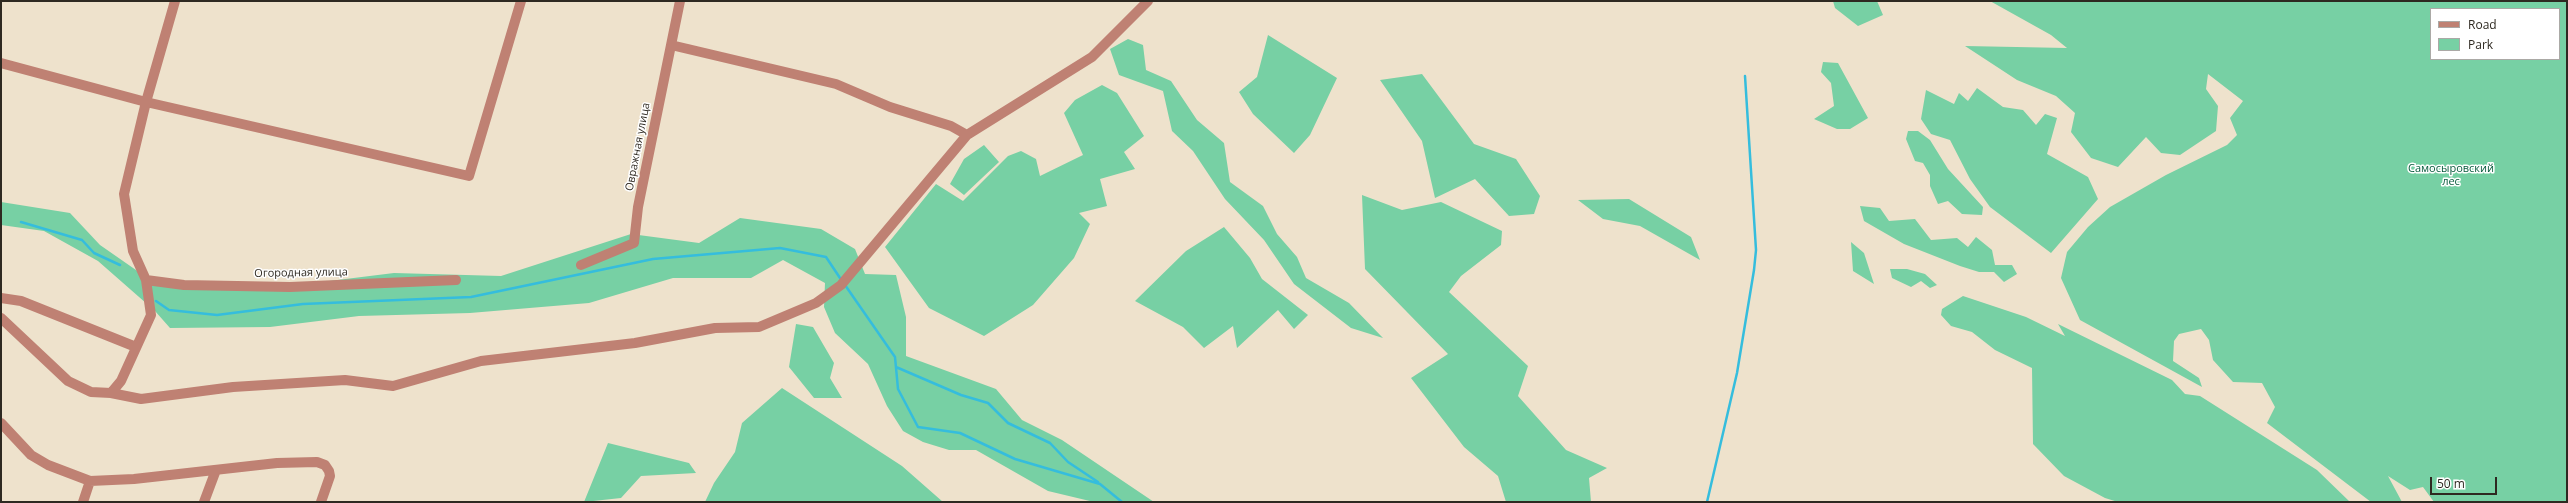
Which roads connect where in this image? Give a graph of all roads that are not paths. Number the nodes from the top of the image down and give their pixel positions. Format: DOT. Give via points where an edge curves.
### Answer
graph roads {
  1 [pos="175,1"];
  2 [pos="521,1"];
  3 [pos="680,1"];
  4 [pos="1148,1"];
  5 [pos="671,45"];
  6 [pos="1,63"];
  7 [pos="146,102"];
  8 [pos="967,135"];
  9 [pos="581,265"];
  10 [pos="146,280"];
  11 [pos="456,280"];
  12 [pos="1,298"];
  13 [pos="1,318"];
  14 [pos="136,348"];
  15 [pos="112,392"];
  16 [pos="1,423"];
  17 [pos="216,470"];
  18 [pos="90,481"];
  19 [pos="83,502"];
  20 [pos="204,502"];
  21 [pos="321,502"];
  1 -- 7 [label="street"];
  2 -- 7 [label="street" via="469,176"];
  3 -- 5 [label="street, Овражная улица"];
  4 -- 8 [label="street" via="1092,57"];
  5 -- 8 [label="street" via="836,84 890,107 951,126"];
  5 -- 9 [label="street, Овражная улица" via="638,207 634,244"];
  6 -- 7 [label="street"];
  7 -- 10 [label="street" via="124,194 133,251"];
  8 -- 15 [label="street" via="844,282 816,303 759,328 715,328 634,343 481,361 393,386 345,380 233,387 140,399"];
  10 -- 11 [label="street, Огородная улица" via="184,285 290,287"];
  10 -- 14 [label="street" via="150,315"];
  12 -- 14 [label="street" via="20,301"];
  13 -- 15 [label="street" via="68,381 91,392"];
  14 -- 15 [label="street" via="121,381"];
  16 -- 18 [label="street" via="31,455 48,465"];
  17 -- 18 [label="street"];
  17 -- 20 [label="street"];
  17 -- 21 [label="street" via="307,461 325,465 330,476"];
  18 -- 19 [label="street"];
}
